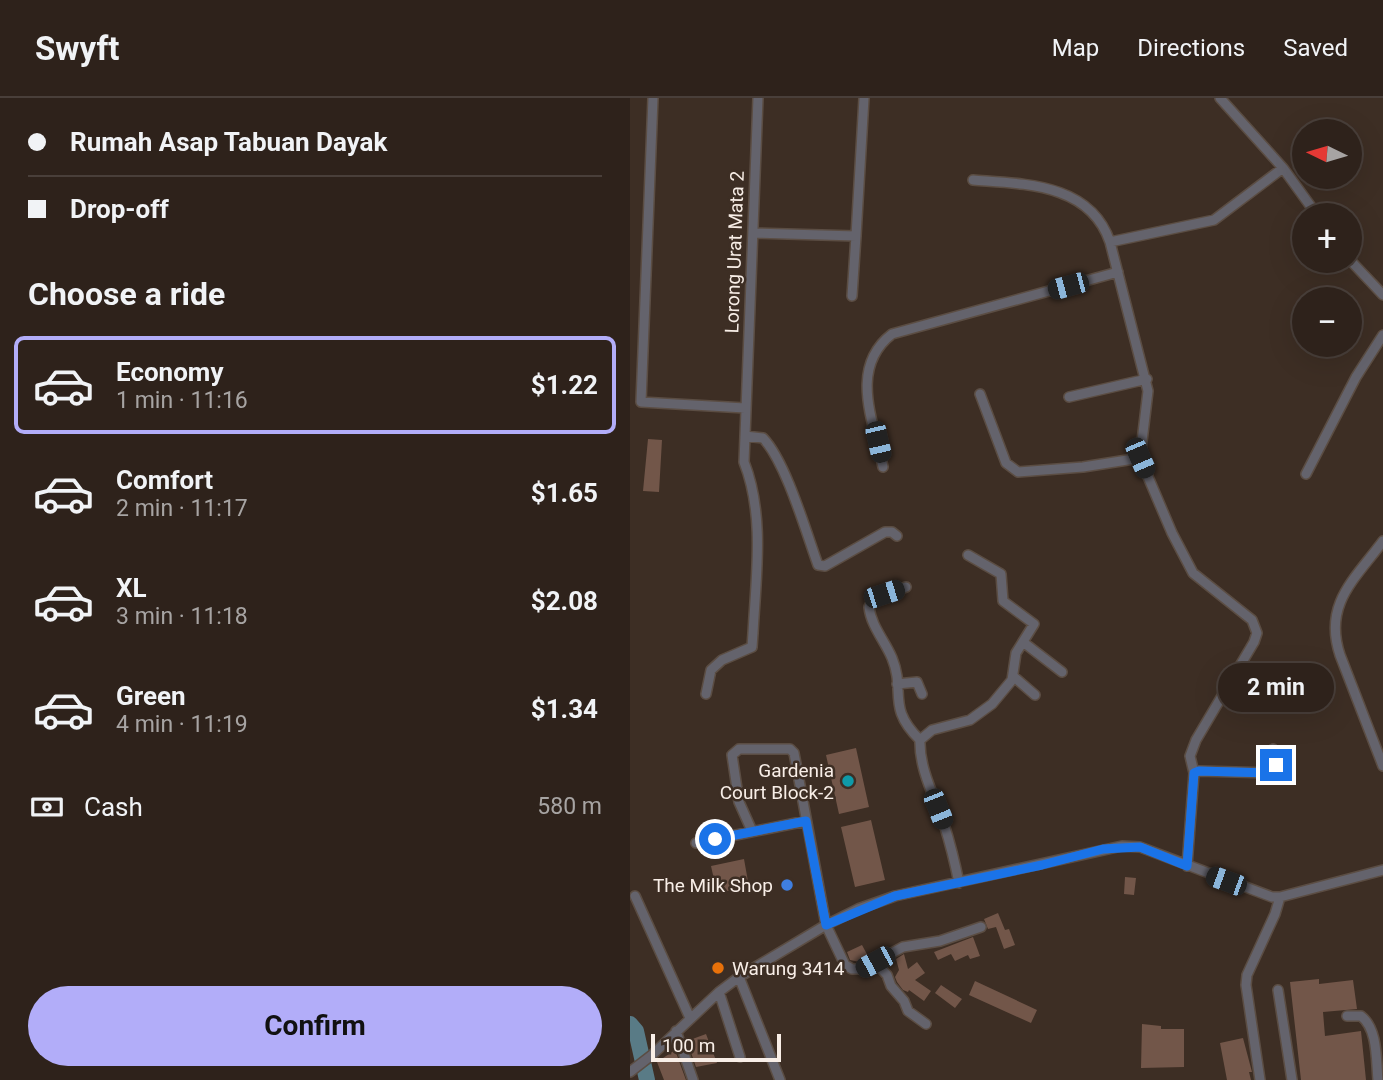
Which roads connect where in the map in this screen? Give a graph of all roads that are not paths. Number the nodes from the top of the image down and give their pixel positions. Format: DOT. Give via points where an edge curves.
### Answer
graph roads {
  1 [pos="653,98"];
  2 [pos="758,98"];
  3 [pos="864,98"];
  4 [pos="1220,98"];
  5 [pos="1283,168"];
  6 [pos="973,180"];
  7 [pos="1308,203"];
  8 [pos="753,233"];
  9 [pos="856,236"];
  10 [pos="1110,242"];
  11 [pos="1118,272"];
  12 [pos="1362,273"];
  13 [pos="1383,295"];
  14 [pos="852,296"];
  15 [pos="1383,335"];
  16 [pos="1147,379"];
  17 [pos="980,394"];
  18 [pos="1069,397"];
  19 [pos="745,408"];
  20 [pos="745,436"];
  21 [pos="1140,458"];
  22 [pos="884,467"];
  23 [pos="1306,474"];
  24 [pos="897,536"];
  25 [pos="1383,541"];
  26 [pos="968,555"];
  27 [pos="906,587"];
  28 [pos="1023,642"];
  29 [pos="1062,672"];
  30 [pos="1013,676"];
  31 [pos="897,684"];
  32 [pos="706,694"];
  33 [pos="922,694"];
  34 [pos="1035,695"];
  35 [pos="920,740"];
  36 [pos="1379,744"];
  37 [pos="1273,749"];
  38 [pos="1383,766"];
  39 [pos="1194,773"];
  40 [pos="806,821"];
  41 [pos="752,831"];
  42 [pos="696,843"];
  43 [pos="1187,866"];
  44 [pos="1383,870"];
  45 [pos="959,883"];
  46 [pos="635,896"];
  47 [pos="1280,897"];
  48 [pos="826,925"];
  49 [pos="981,927"];
  50 [pos="875,962"];
  51 [pos="739,977"];
  52 [pos="1278,990"];
  53 [pos="719,992"];
  54 [pos="1348,1016"];
  55 [pos="690,1018"];
  56 [pos="926,1024"];
  57 [pos="676,1031"];
  58 [pos="740,1057"];
  59 [pos="630,1072"];
  60 [pos="693,1080"];
  61 [pos="780,1080"];
  62 [pos="1261,1080"];
  63 [pos="1292,1080"];
  64 [pos="1378,1080"];
  1 -- 19 [label="street" via="641,402"];
  2 -- 8 [label="street, Lorong Urat Mata 2"];
  3 -- 9 [label="street"];
  4 -- 5 [label="street"];
  5 -- 7 [label="street"];
  5 -- 10 [label="street" via="1214,220"];
  6 -- 10 [label="street" via="1023,183 1059,192 1097,217"];
  8 -- 9 [label="street"];
  8 -- 19 [label="street, Lorong Urat Mata 2"];
  9 -- 14 [label="street"];
  10 -- 11 [label="street"];
  11 -- 16 [label="street"];
  11 -- 22 [label="street" via="892,334 881,342 866,373"];
  12 -- 13 [label="street"];
  15 -- 23 [label="street"];
  16 -- 18 [label="street"];
  16 -- 21 [label="street"];
  17 -- 21 [label="street" via="1006,463 1018,472"];
  19 -- 20 [label="street, Lorong Urat Mata 2"];
  20 -- 24 [label="street" via="763,438 774,450 818,565 825,566 885,532"];
  20 -- 32 [label="street, Lorong Urat Mata 2" via="744,462 754,495 758,540 751,647 711,670"];
  21 -- 39 [label="street" via="1187,562 1198,578 1252,621 1257,633 1196,740 1190,756"];
  25 -- 36 [label="street" via="1345,592 1334,621 1335,641"];
  26 -- 28 [label="street" via="1001,574 1003,601 1033,621"];
  27 -- 31 [label="street" via="873,599 869,607 892,658"];
  28 -- 29 [label="street"];
  28 -- 30 [label="street" via="1016,653"];
  30 -- 34 [label="street"];
  30 -- 35 [label="street" via="980,714 932,730"];
  31 -- 33 [label="street" via="917,682"];
  31 -- 35 [label="street" via="898,707"];
  35 -- 45 [label="street"];
  36 -- 38 [label="street"];
  37 -- 39 [label="street" via="1273,773"];
  39 -- 43 [label="street"];
  40 -- 41 [label="street"];
  40 -- 41 [label="street" via="794,753 767,747 739,749 732,755 739,802"];
  40 -- 48 [label="street"];
  41 -- 42 [label="street"];
  43 -- 45 [label="street" via="1140,847 1122,846"];
  43 -- 47 [label="street"];
  44 -- 47 [label="street"];
  45 -- 48 [label="street" via="895,896"];
  46 -- 55 [label="street"];
  47 -- 62 [label="street" via="1247,975"];
  48 -- 50 [label="street" via="848,967 862,969"];
  48 -- 51 [label="street"];
  49 -- 50 [label="street" via="903,947"];
  50 -- 56 [label="street" via="908,1011"];
  51 -- 53 [label="street"];
  51 -- 61 [label="street"];
  52 -- 63 [label="street"];
  53 -- 55 [label="street"];
  53 -- 58 [label="street"];
  54 -- 64 [label="street" via="1361,1016 1369,1026"];
  55 -- 57 [label="street"];
  57 -- 59 [label="street"];
  57 -- 60 [label="street"];
}
